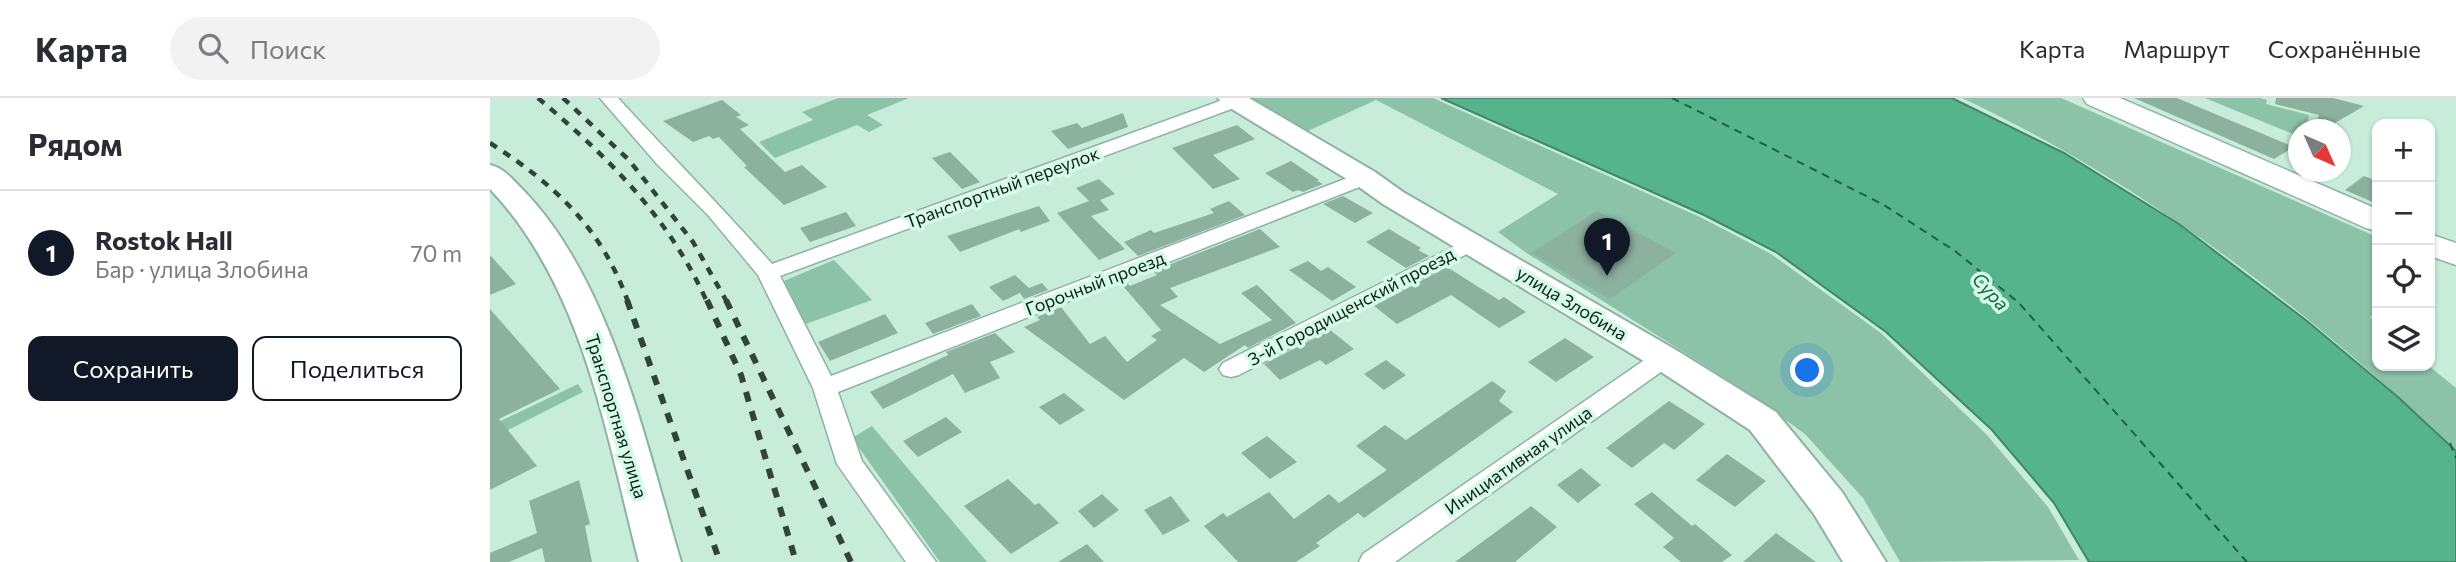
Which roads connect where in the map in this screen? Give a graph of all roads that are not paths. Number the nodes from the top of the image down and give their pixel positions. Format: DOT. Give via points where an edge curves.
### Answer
graph roads {
  1 [pos="608,98"];
  2 [pos="2096,98"];
  3 [pos="1233,99"];
  4 [pos="490,173"];
  5 [pos="1365,178"];
  6 [pos="2372,219"];
  7 [pos="1471,244"];
  8 [pos="2432,245"];
  9 [pos="2456,256"];
  10 [pos="768,273"];
  11 [pos="1664,358"];
  12 [pos="1231,369"];
  13 [pos="825,388"];
  14 [pos="660,562"];
  15 [pos="922,562"];
  16 [pos="1373,562"];
  17 [pos="1865,562"];
  1 -- 10 [label="street"];
  2 -- 6 [label="main road"];
  3 -- 5 [label="main road, улица Злобина"];
  3 -- 10 [label="street, Транспортный переулок"];
  4 -- 14 [label="main road, Транспортная улица" via="555,252 596,342"];
  5 -- 7 [label="main road, улица Злобина"];
  5 -- 13 [label="street, Горочный проезд"];
  7 -- 11 [label="main road, улица Злобина"];
  7 -- 12 [label="street, 3-й Городищенский проезд"];
  8 -- 9 [label="main road"];
  10 -- 13 [label="street"];
  11 -- 16 [label="street, Инициативная улица"];
  11 -- 17 [label="main road, улица Злобина" via="1763,421 1828,503"];
  13 -- 15 [label="street" via="850,464"];
}
